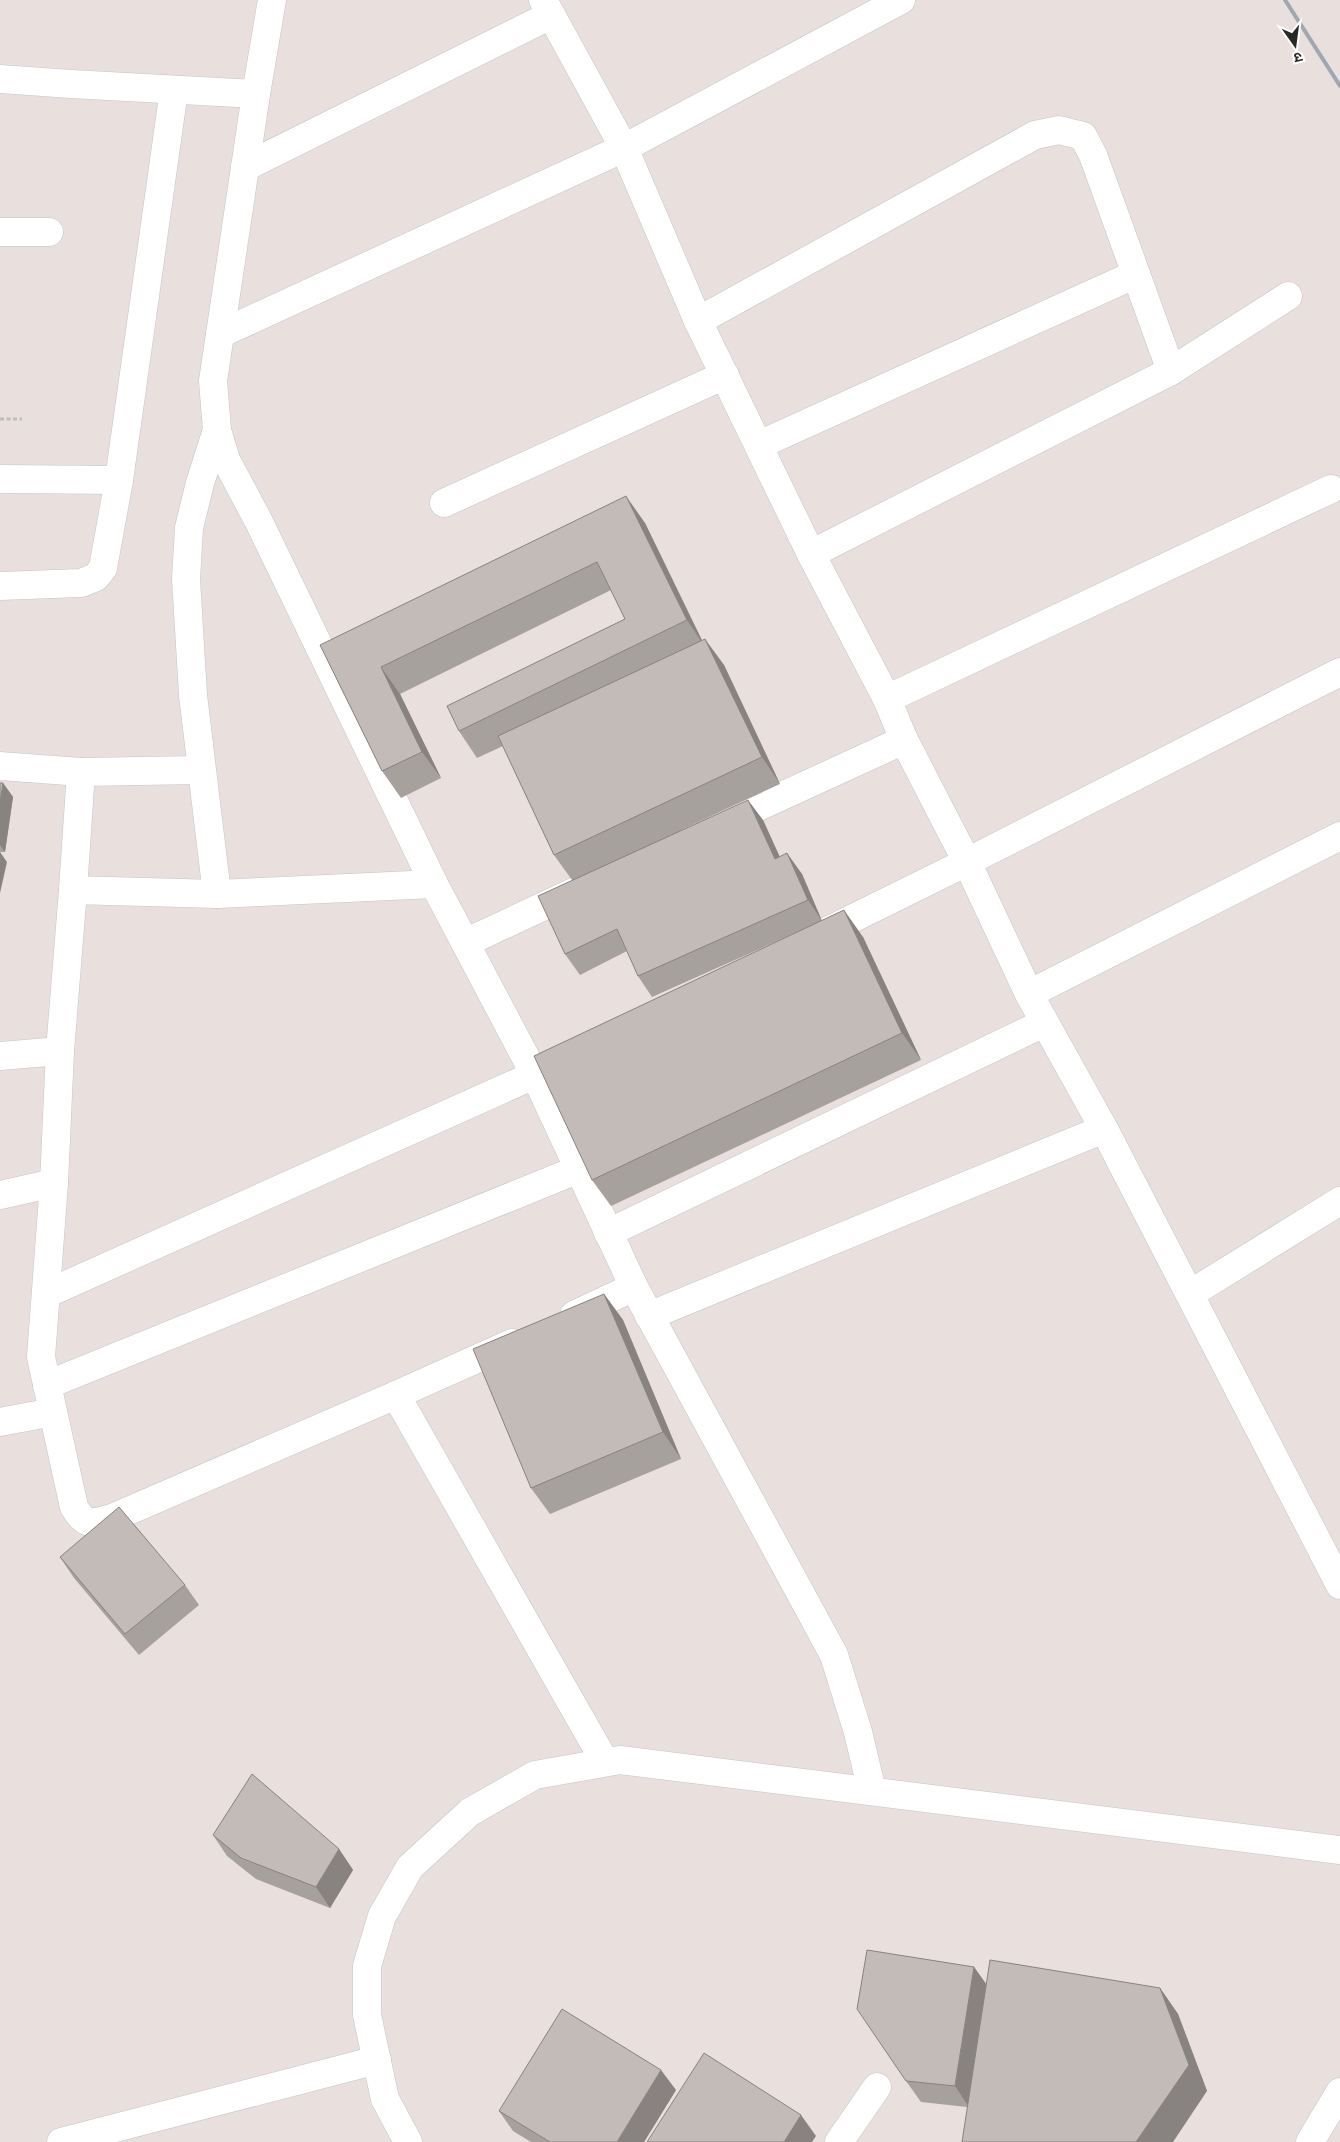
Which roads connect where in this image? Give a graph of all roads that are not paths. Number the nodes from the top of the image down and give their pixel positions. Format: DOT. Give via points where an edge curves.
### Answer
graph roads {
  1 [pos="272,0"];
  2 [pos="901,0"];
  3 [pos="547,7"];
  4 [pos="0,79"];
  5 [pos="174,90"];
  6 [pos="256,94"];
  7 [pos="624,148"];
  8 [pos="245,167"];
  9 [pos="0,232"];
  10 [pos="49,232"];
  11 [pos="1136,274"];
  12 [pos="1288,296"];
  13 [pos="698,321"];
  14 [pos="220,334"];
  15 [pos="1171,371"];
  16 [pos="724,375"];
  17 [pos="216,430"];
  18 [pos="759,445"];
  19 [pos="0,478"];
  20 [pos="119,480"];
  21 [pos="1331,489"];
  22 [pos="444,503"];
  23 [pos="811,554"];
  24 [pos="0,586"];
  25 [pos="1340,672"];
  26 [pos="887,699"];
  27 [pos="904,740"];
  28 [pos="0,766"];
  29 [pos="201,770"];
  30 [pos="80,772"];
  31 [pos="698,835"];
  32 [pos="1340,836"];
  33 [pos="967,862"];
  34 [pos="599,880"];
  35 [pos="434,884"];
  36 [pos="73,890"];
  37 [pos="217,894"];
  38 [pos="465,943"];
  39 [pos="799,945"];
  40 [pos="1029,994"];
  41 [pos="1044,1024"];
  42 [pos="60,1051"];
  43 [pos="0,1056"];
  44 [pos="570,1058"];
  45 [pos="535,1075"];
  46 [pos="1104,1128"];
  47 [pos="579,1169"];
  48 [pos="54,1183"];
  49 [pos="0,1195"];
  50 [pos="1340,1201"];
  51 [pos="608,1233"];
  52 [pos="634,1287"];
  53 [pos="46,1294"];
  54 [pos="1190,1294"];
  55 [pos="649,1316"];
  56 [pos="48,1385"];
  57 [pos="396,1395"];
  58 [pos="53,1412"];
  59 [pos="0,1422"];
  60 [pos="1340,1585"];
  61 [pos="605,1762"];
  62 [pos="872,1791"];
  63 [pos="1340,1850"];
  64 [pos="377,2060"];
  65 [pos="877,2087"];
  66 [pos="1340,2092"];
  67 [pos="61,2142"];
  68 [pos="408,2142"];
  69 [pos="839,2142"];
  70 [pos="1310,2142"];
  1 -- 6 [label="street"];
  2 -- 7 [label="street"];
  3 -- 7 [label="street"];
  3 -- 8 [label="street"];
  4 -- 5 [label="street"];
  5 -- 6 [label="street"];
  5 -- 20 [label="street"];
  6 -- 8 [label="street"];
  7 -- 13 [label="street"];
  7 -- 14 [label="street"];
  8 -- 14 [label="street"];
  9 -- 10 [label="street"];
  11 -- 13 [label="street" via="1093,155 1083,136 1059,130 1036,135"];
  11 -- 15 [label="street"];
  11 -- 18 [label="street"];
  12 -- 15 [label="street"];
  13 -- 16 [label="street"];
  14 -- 17 [label="street" via="213,381"];
  15 -- 23 [label="street"];
  16 -- 18 [label="street"];
  16 -- 22 [label="street"];
  17 -- 29 [label="street" via="189,528 186,578"];
  17 -- 35 [label="street" via="226,460 260,522"];
  18 -- 23 [label="street"];
  19 -- 20 [label="street"];
  20 -- 24 [label="street" via="103,568 96,577 82,583"];
  21 -- 26 [label="street"];
  23 -- 26 [label="street"];
  25 -- 33 [label="street"];
  26 -- 27 [label="street"];
  27 -- 31 [label="street"];
  27 -- 33 [label="street"];
  28 -- 30 [label="street"];
  29 -- 30 [label="street"];
  29 -- 37 [label="street"];
  30 -- 36 [label="street"];
  32 -- 40 [label="street"];
  33 -- 39 [label="street"];
  33 -- 40 [label="street"];
  34 -- 38 [label="street"];
  35 -- 37 [label="street"];
  35 -- 38 [label="street"];
  36 -- 37 [label="street"];
  36 -- 42 [label="street"];
  38 -- 45 [label="street"];
  40 -- 41 [label="street"];
  41 -- 46 [label="street"];
  41 -- 51 [label="street"];
  42 -- 43 [label="street"];
  42 -- 48 [label="street"];
  44 -- 45 [label="street"];
  45 -- 47 [label="street"];
  45 -- 53 [label="street"];
  46 -- 54 [label="street"];
  46 -- 55 [label="street"];
  47 -- 51 [label="street"];
  47 -- 56 [label="street"];
  48 -- 49 [label="street"];
  48 -- 53 [label="street"];
  50 -- 54 [label="street"];
  51 -- 52 [label="street"];
  52 -- 55 [label="street"];
  52 -- 57 [label="street"];
  53 -- 56 [label="street" via="42,1357"];
  54 -- 60 [label="street"];
  55 -- 62 [label="street" via="834,1655"];
  56 -- 58 [label="street"];
  57 -- 58 [label="street" via="97,1522 86,1522 74,1506"];
  57 -- 61 [label="street"];
  58 -- 59 [label="street"];
  61 -- 62 [label="street" via="620,1760"];
  61 -- 64 [label="street" via="535,1774 470,1812 410,1867 382,1916 367,1966 367,2015"];
  62 -- 63 [label="street"];
  64 -- 67 [label="street"];
  64 -- 68 [label="street" via="385,2099"];
  65 -- 69 [label="street"];
  66 -- 70 [label="street"];
}
